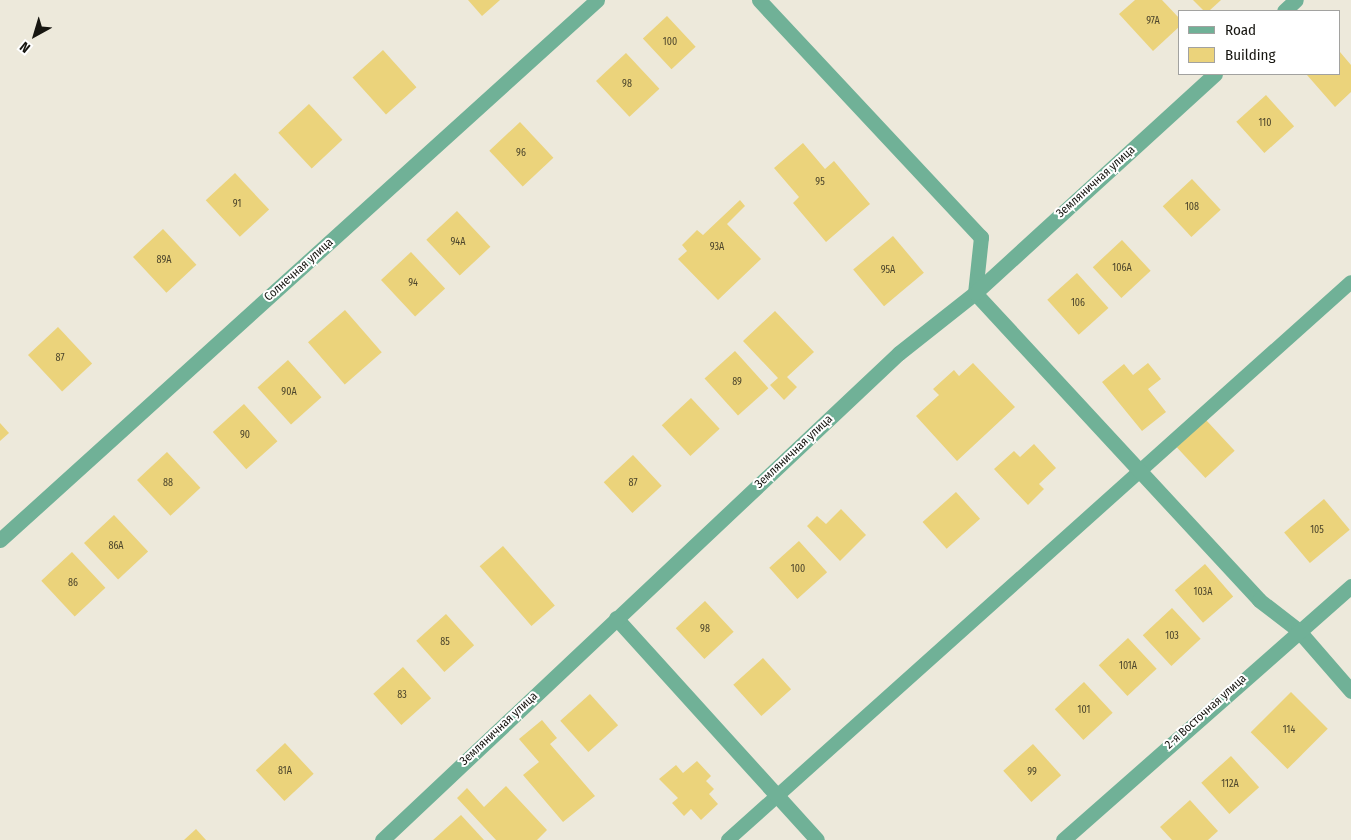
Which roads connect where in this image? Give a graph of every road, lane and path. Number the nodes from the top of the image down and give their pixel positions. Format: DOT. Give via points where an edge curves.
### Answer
graph roads {
  1 [pos="597,0"];
  2 [pos="759,0"];
  3 [pos="1296,0"];
  4 [pos="1285,10"];
  5 [pos="1214,75"];
  6 [pos="1351,282"];
  7 [pos="975,293"];
  8 [pos="1142,472"];
  9 [pos="0,540"];
  10 [pos="1351,586"];
  11 [pos="616,618"];
  12 [pos="1298,630"];
  13 [pos="1351,691"];
  14 [pos="778,797"];
  15 [pos="382,840"];
  16 [pos="728,840"];
  17 [pos="817,840"];
  18 [pos="1063,840"];
  1 -- 9 [label="street, Солнечная улица"];
  2 -- 7 [label="street" via="981,237"];
  3 -- 4 [label="street"];
  5 -- 7 [label="street, Земляничная улица"];
  6 -- 8 [label="lane"];
  7 -- 8 [label="street"];
  7 -- 11 [label="street, Земляничная улица" via="900,353"];
  8 -- 12 [label="street" via="1259,600"];
  8 -- 14 [label="lane"];
  10 -- 12 [label="street, 2-я Восточная улица"];
  11 -- 14 [label="street"];
  11 -- 15 [label="street, Земляничная улица"];
  12 -- 13 [label="street"];
  12 -- 18 [label="street, 2-я Восточная улица"];
  14 -- 16 [label="lane"];
  14 -- 17 [label="street"];
}
